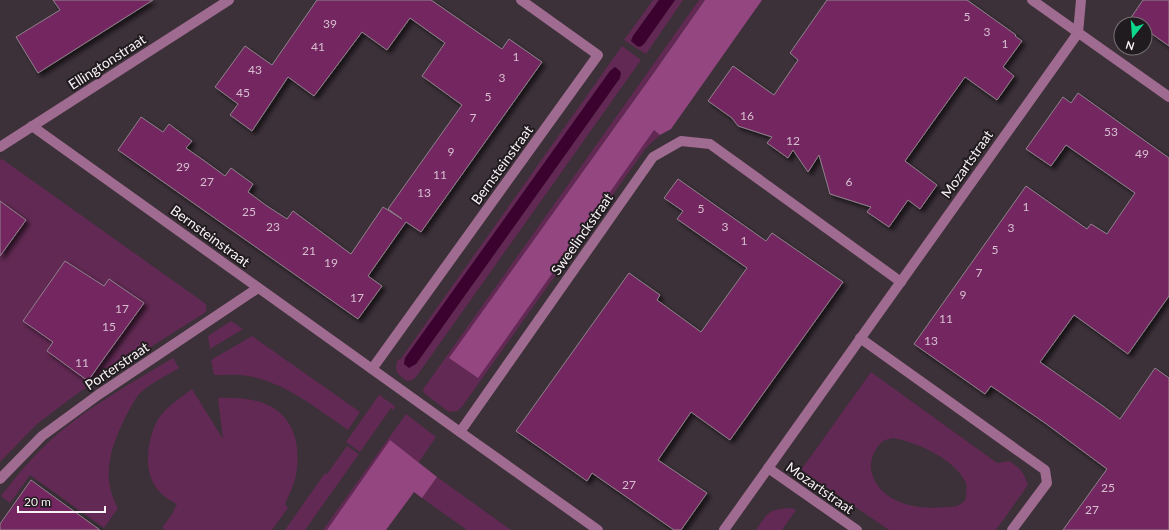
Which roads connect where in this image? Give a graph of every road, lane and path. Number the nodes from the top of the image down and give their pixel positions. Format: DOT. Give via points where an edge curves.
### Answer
graph roads {
  1 [pos="229,0"];
  2 [pos="520,0"];
  3 [pos="1032,0"];
  4 [pos="1082,0"];
  5 [pos="1078,33"];
  6 [pos="1169,97"];
  7 [pos="32,126"];
  8 [pos="0,147"];
  9 [pos="900,282"];
  10 [pos="258,288"];
  11 [pos="860,338"];
  12 [pos="372,369"];
  13 [pos="460,432"];
  14 [pos="768,468"];
  15 [pos="0,479"];
  16 [pos="598,530"];
  17 [pos="724,530"];
  18 [pos="857,530"];
  19 [pos="1012,530"];
  1 -- 7 [label="street, Ellingtonstraat"];
  2 -- 12 [label="street, Bernsteinstraat" via="598,55"];
  3 -- 5 [label="street"];
  4 -- 5 [label="street, Mozartstraat"];
  5 -- 6 [label="street"];
  5 -- 9 [label="street, Mozartstraat"];
  7 -- 8 [label="street, Ellingtonstraat"];
  7 -- 10 [label="street, Bernsteinstraat"];
  9 -- 11 [label="street, Mozartstraat"];
  9 -- 13 [label="street, Sweelinckstraat" via="710,144 681,141 653,157"];
  10 -- 12 [label="street, Bernsteinstraat"];
  10 -- 15 [label="street, Porterstraat" via="98,395 42,436"];
  11 -- 14 [label="street, Mozartstraat"];
  11 -- 19 [label="street" via="1045,470 1047,483"];
  12 -- 13 [label="street, Bernsteinstraat"];
  13 -- 16 [label="street"];
  14 -- 17 [label="street, Mozartstraat"];
  14 -- 18 [label="street, Mozartstraat"];
}
